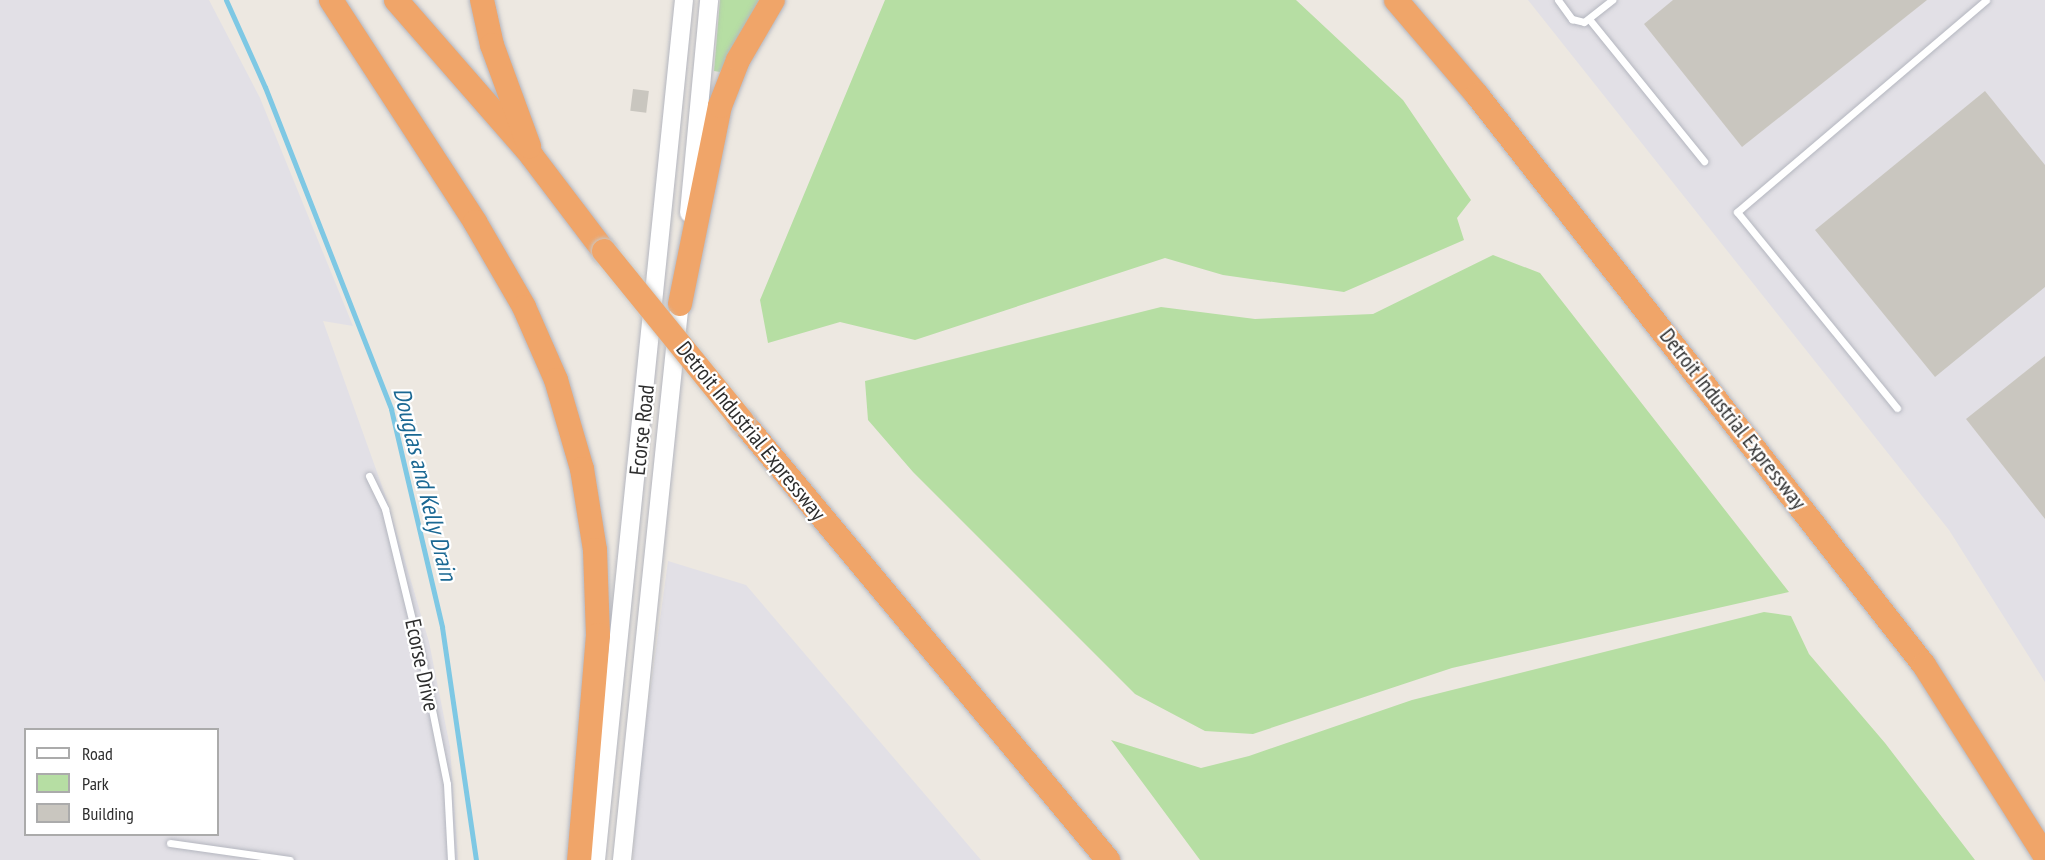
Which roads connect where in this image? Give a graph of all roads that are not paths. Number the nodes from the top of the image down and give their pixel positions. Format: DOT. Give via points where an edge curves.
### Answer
graph roads {
  1 [pos="331,0"];
  2 [pos="396,0"];
  3 [pos="482,0"];
  4 [pos="684,0"];
  5 [pos="709,0"];
  6 [pos="773,0"];
  7 [pos="1396,0"];
  8 [pos="1558,0"];
  9 [pos="1611,0"];
  10 [pos="1986,0"];
  11 [pos="1589,19"];
  12 [pos="531,155"];
  13 [pos="1704,161"];
  14 [pos="680,304"];
  15 [pos="1897,408"];
  16 [pos="369,476"];
  17 [pos="170,843"];
  18 [pos="2045,856"];
  19 [pos="290,860"];
  20 [pos="451,860"];
  21 [pos="579,860"];
  22 [pos="596,860"];
  23 [pos="622,860"];
  24 [pos="1108,860"];
  1 -- 21 [label="highway" via="524,307 556,380 579,458 595,550 598,635"];
  2 -- 12 [label="highway, Detroit Industrial Expressway"];
  3 -- 12 [label="highway" via="492,45"];
  4 -- 22 [label="main road, Ecorse Road"];
  5 -- 14 [label="main road, Ecorse Road"];
  6 -- 14 [label="highway" via="738,60 720,106"];
  7 -- 18 [label="highway, Detroit Industrial Expressway" via="1514,142 1924,665"];
  8 -- 11 [label="lane" via="1572,19"];
  9 -- 11 [label="lane"];
  10 -- 15 [label="lane" via="1737,212"];
  11 -- 13 [label="lane"];
  12 -- 24 [label="highway, Detroit Industrial Expressway, bridge" via="742,422"];
  14 -- 23 [label="main road, Ecorse Road"];
  16 -- 20 [label="lane, Ecorse Drive" via="385,509 423,665 447,784"];
  17 -- 19 [label="lane"];
}
